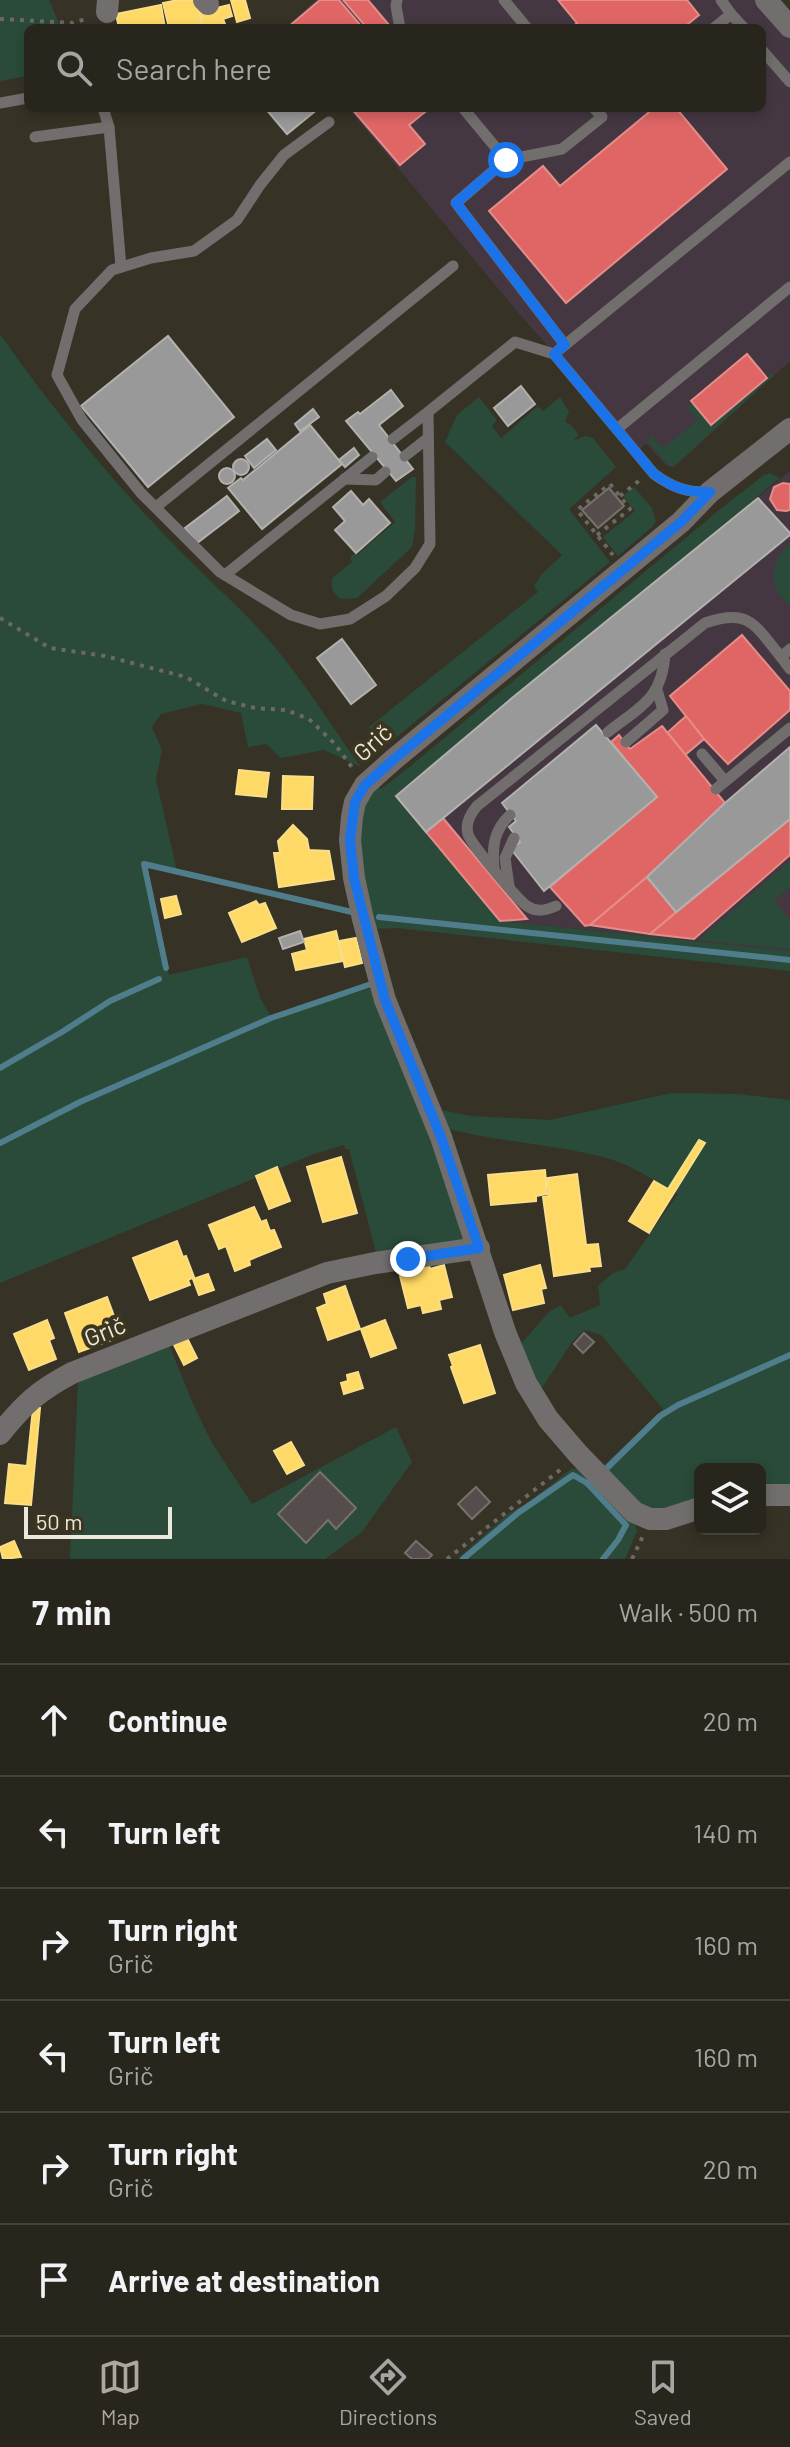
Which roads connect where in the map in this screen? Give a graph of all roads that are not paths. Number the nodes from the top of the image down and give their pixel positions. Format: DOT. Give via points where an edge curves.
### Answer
graph roads {
  1 [pos="397,0"];
  2 [pos="504,0"];
  3 [pos="721,0"];
  4 [pos="766,0"];
  5 [pos="731,14"];
  6 [pos="399,24"];
  7 [pos="524,24"];
  8 [pos="719,24"];
  9 [pos="740,24"];
  10 [pos="790,27"];
  11 [pos="766,55"];
  12 [pos="790,82"];
  13 [pos="24,99"];
  14 [pos="0,103"];
  15 [pos="104,112"];
  16 [pos="466,112"];
  17 [pos="598,113"];
  18 [pos="329,122"];
  19 [pos="109,127"];
  20 [pos="35,137"];
  21 [pos="506,160"];
  22 [pos="790,162"];
  23 [pos="453,266"];
  24 [pos="121,267"];
  25 [pos="790,287"];
  26 [pos="565,345"];
  27 [pos="554,354"];
  28 [pos="428,412"];
  29 [pos="617,429"];
  30 [pos="428,438"];
  31 [pos="787,438"];
  32 [pos="393,439"];
  33 [pos="405,456"];
  34 [pos="372,457"];
  35 [pos="385,472"];
  36 [pos="344,479"];
  37 [pos="710,492"];
  38 [pos="156,507"];
  39 [pos="225,575"];
  40 [pos="785,653"];
  41 [pos="665,654"];
  42 [pos="790,669"];
  43 [pos="657,690"];
  44 [pos="663,710"];
  45 [pos="674,722"];
  46 [pos="790,728"];
  47 [pos="608,732"];
  48 [pos="626,742"];
  49 [pos="702,754"];
  50 [pos="510,815"];
  51 [pos="514,838"];
  52 [pos="494,868"];
  53 [pos="511,890"];
  54 [pos="556,906"];
  55 [pos="479,1248"];
  56 [pos="0,1434"];
  57 [pos="766,1495"];
  58 [pos="790,1495"];
  59 [pos="694,1510"];
  1 -- 6 [label="lane"];
  2 -- 7 [label="lane"];
  3 -- 5 [label="lane"];
  4 -- 10 [label="street"];
  5 -- 8 [label="lane"];
  5 -- 9 [label="lane"];
  11 -- 12 [label="lane"];
  13 -- 14 [label="lane"];
  15 -- 19 [label="lane"];
  16 -- 21 [label="lane"];
  17 -- 21 [label="lane" via="562,149"];
  18 -- 24 [label="lane" via="284,155 237,220 194,251"];
  19 -- 20 [label="lane"];
  19 -- 24 [label="lane"];
  21 -- 26 [label="lane" via="456,203"];
  22 -- 26 [label="lane"];
  23 -- 38 [label="lane"];
  24 -- 38 [label="lane" via="75,309 57,375 82,420"];
  25 -- 29 [label="lane"];
  26 -- 27 [label="lane"];
  27 -- 28 [label="lane" via="515,342"];
  27 -- 29 [label="lane"];
  28 -- 30 [label="lane"];
  28 -- 32 [label="lane"];
  29 -- 37 [label="lane" via="651,470 676,487"];
  30 -- 33 [label="lane"];
  30 -- 39 [label="lane" via="430,544 415,568 386,596 350,619 320,624 291,615"];
  31 -- 37 [label="street, Grič"];
  34 -- 36 [label="lane"];
  35 -- 36 [label="lane" via="376,480"];
  36 -- 39 [label="lane"];
  37 -- 55 [label="street, Grič" via="681,522 435,723 365,785 355,802 350,840 354,878 385,1000"];
  38 -- 39 [label="lane"];
  40 -- 41 [label="lane" via="746,619 728,615 705,623"];
  40 -- 42 [label="lane"];
  41 -- 43 [label="lane"];
  41 -- 52 [label="lane" via="470,814 472,843"];
  43 -- 44 [label="lane"];
  43 -- 47 [label="lane"];
  44 -- 45 [label="lane"];
  44 -- 48 [label="lane"];
  46 -- 49 [label="lane" via="720,785"];
  50 -- 52 [label="lane" via="494,839"];
  51 -- 53 [label="lane" via="505,858"];
  52 -- 53 [label="lane"];
  53 -- 54 [label="lane" via="528,907 541,911"];
  55 -- 56 [label="street, Grič" via="347,1268 224,1312 72,1373 20,1408"];
  55 -- 59 [label="street, Grič" via="505,1332 548,1419 634,1512 666,1519"];
  57 -- 58 [label="street"];
}
